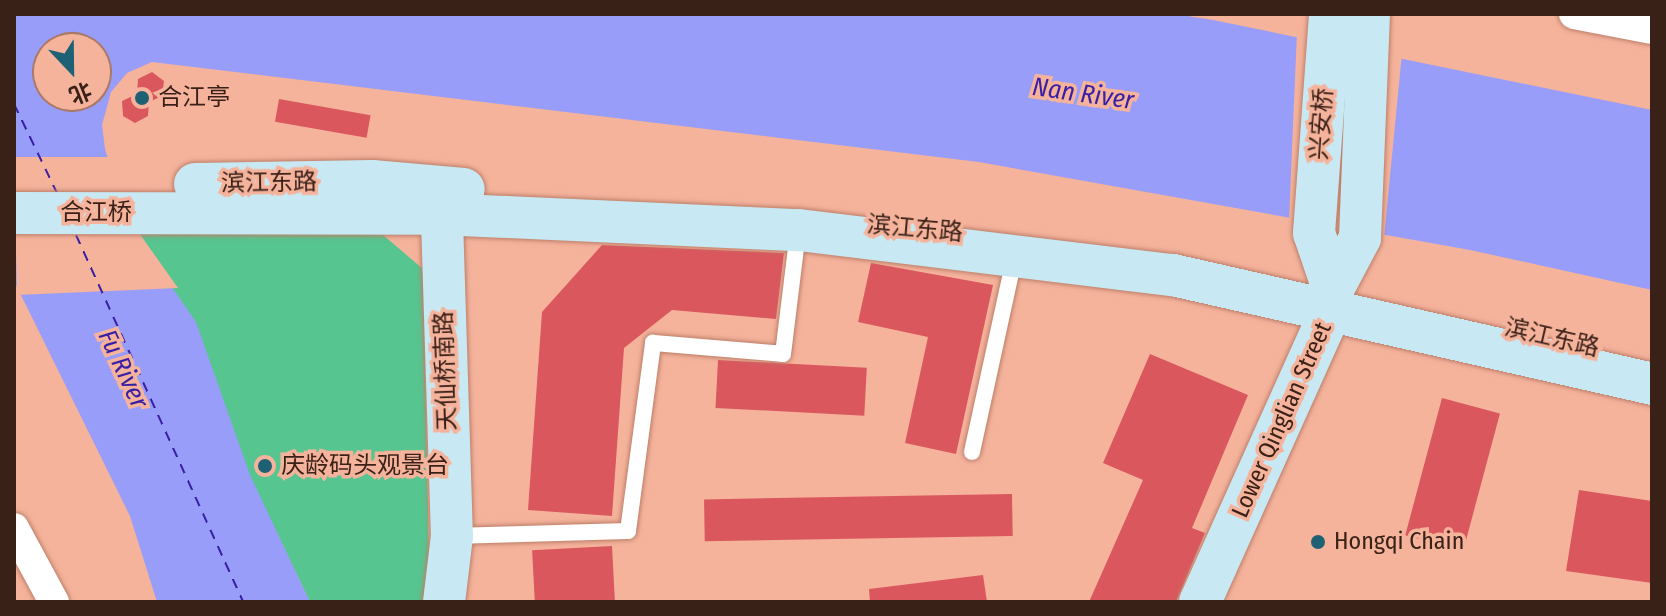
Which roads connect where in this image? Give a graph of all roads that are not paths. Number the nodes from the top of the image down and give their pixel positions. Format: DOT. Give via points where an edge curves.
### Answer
graph roads {
  1 [pos="1330,14"];
  2 [pos="1574,14"];
  3 [pos="1370,19"];
  4 [pos="1652,29"];
  5 [pos="14,187"];
  6 [pos="172,198"];
  7 [pos="440,201"];
  8 [pos="14,213"];
  9 [pos="799,230"];
  10 [pos="1314,233"];
  11 [pos="1015,254"];
  12 [pos="1332,301"];
  13 [pos="1652,361"];
  14 [pos="1652,384"];
  15 [pos="972,452"];
  16 [pos="14,528"];
  17 [pos="452,536"];
  18 [pos="54,602"];
  19 [pos="444,602"];
  20 [pos="1200,602"];
  1 -- 10 [label="main road, 兴安桥"];
  2 -- 4 [label="street"];
  3 -- 12 [label="main road" via="1360,238"];
  5 -- 6 [label="main road, 合江桥"];
  6 -- 7 [label="main road, 滨江东路"];
  6 -- 8 [label="main road, 合江桥"];
  7 -- 9 [label="main road, 滨江东路"];
  7 -- 12 [label="main road, 滨江东路" via="1167,251"];
  7 -- 17 [label="main road, 天仙桥南路"];
  9 -- 11 [label="main road, 滨江东路"];
  9 -- 17 [label="lane" via="783,354 653,343 628,531"];
  10 -- 12 [label="main road, Lower Qinglian Street"];
  11 -- 12 [label="main road, 滨江东路"];
  11 -- 15 [label="lane"];
  12 -- 13 [label="main road, 滨江东路"];
  12 -- 14 [label="main road, 滨江东路"];
  12 -- 20 [label="main road, Lower Qinglian Street"];
  16 -- 18 [label="street"];
  17 -- 19 [label="main road, 天仙桥南路"];
}
